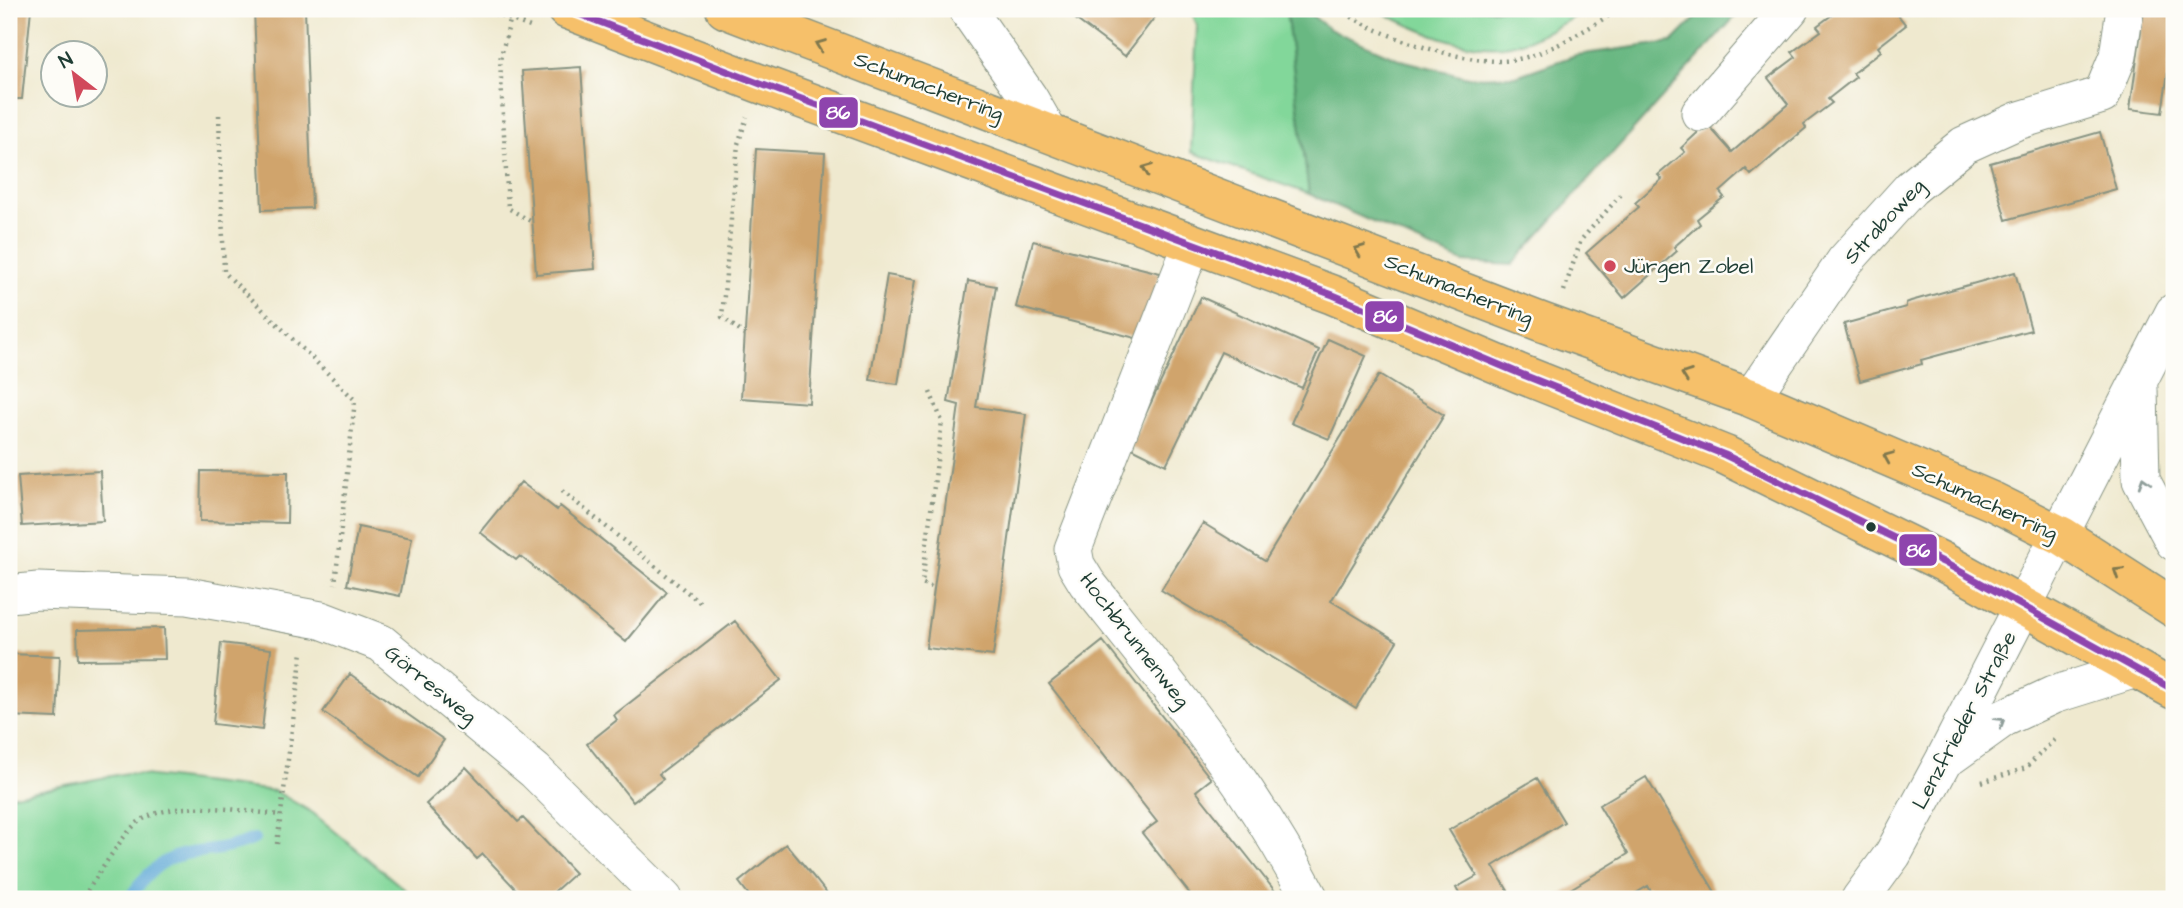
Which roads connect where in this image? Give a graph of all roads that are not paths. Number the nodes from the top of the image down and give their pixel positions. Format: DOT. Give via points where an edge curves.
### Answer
graph roads {
  1 [pos="566,9"];
  2 [pos="725,9"];
  3 [pos="967,9"];
  4 [pos="1790,9"];
  5 [pos="2126,9"];
  6 [pos="1700,113"];
  7 [pos="1048,131"];
  8 [pos="1192,244"];
  9 [pos="2174,312"];
  10 [pos="2139,383"];
  11 [pos="1751,398"];
  12 [pos="2062,536"];
  13 [pos="2174,542"];
  14 [pos="9,594"];
  15 [pos="2025,607"];
  16 [pos="2174,608"];
  17 [pos="2136,669"];
  18 [pos="2174,690"];
  19 [pos="1944,760"];
  20 [pos="664,899"];
  21 [pos="1310,899"];
  22 [pos="1860,899"];
  1 -- 8 [label="main road"];
  7 -- 2 [label="main road, Schumacherring, one-way"];
  3 -- 7 [label="street"];
  4 -- 6 [label="street"];
  5 -- 11 [label="street, Straboweg" via="2118,56 2102,95 2017,121 1964,145 1910,188 1845,261"];
  11 -- 7 [label="main road, Schumacherring, one-way" via="1541,322"];
  8 -- 15 [label="main road" via="1333,295 1724,455"];
  8 -- 21 [label="street, Hochbrunnenweg" via="1073,549 1087,583 1195,716 1280,842"];
  9 -- 10 [label="street, Lenzfrieder Straße"];
  10 -- 12 [label="street, Lenzfrieder Straße"];
  13 -- 10 [label="street, one-way" via="2141,480"];
  12 -- 11 [label="main road, Schumacherring, one-way"];
  12 -- 15 [label="street, Lenzfrieder Straße"];
  16 -- 12 [label="main road, Schumacherring, one-way"];
  14 -- 20 [label="street, Görresweg" via="187,596 318,620 381,643 535,771"];
  15 -- 17 [label="main road"];
  15 -- 19 [label="street, Lenzfrieder Straße"];
  17 -- 18 [label="main road"];
  19 -- 17 [label="street, one-way" via="2004,718 2041,700"];
  19 -- 22 [label="street, Lenzfrieder Straße" via="1892,854"];
}
